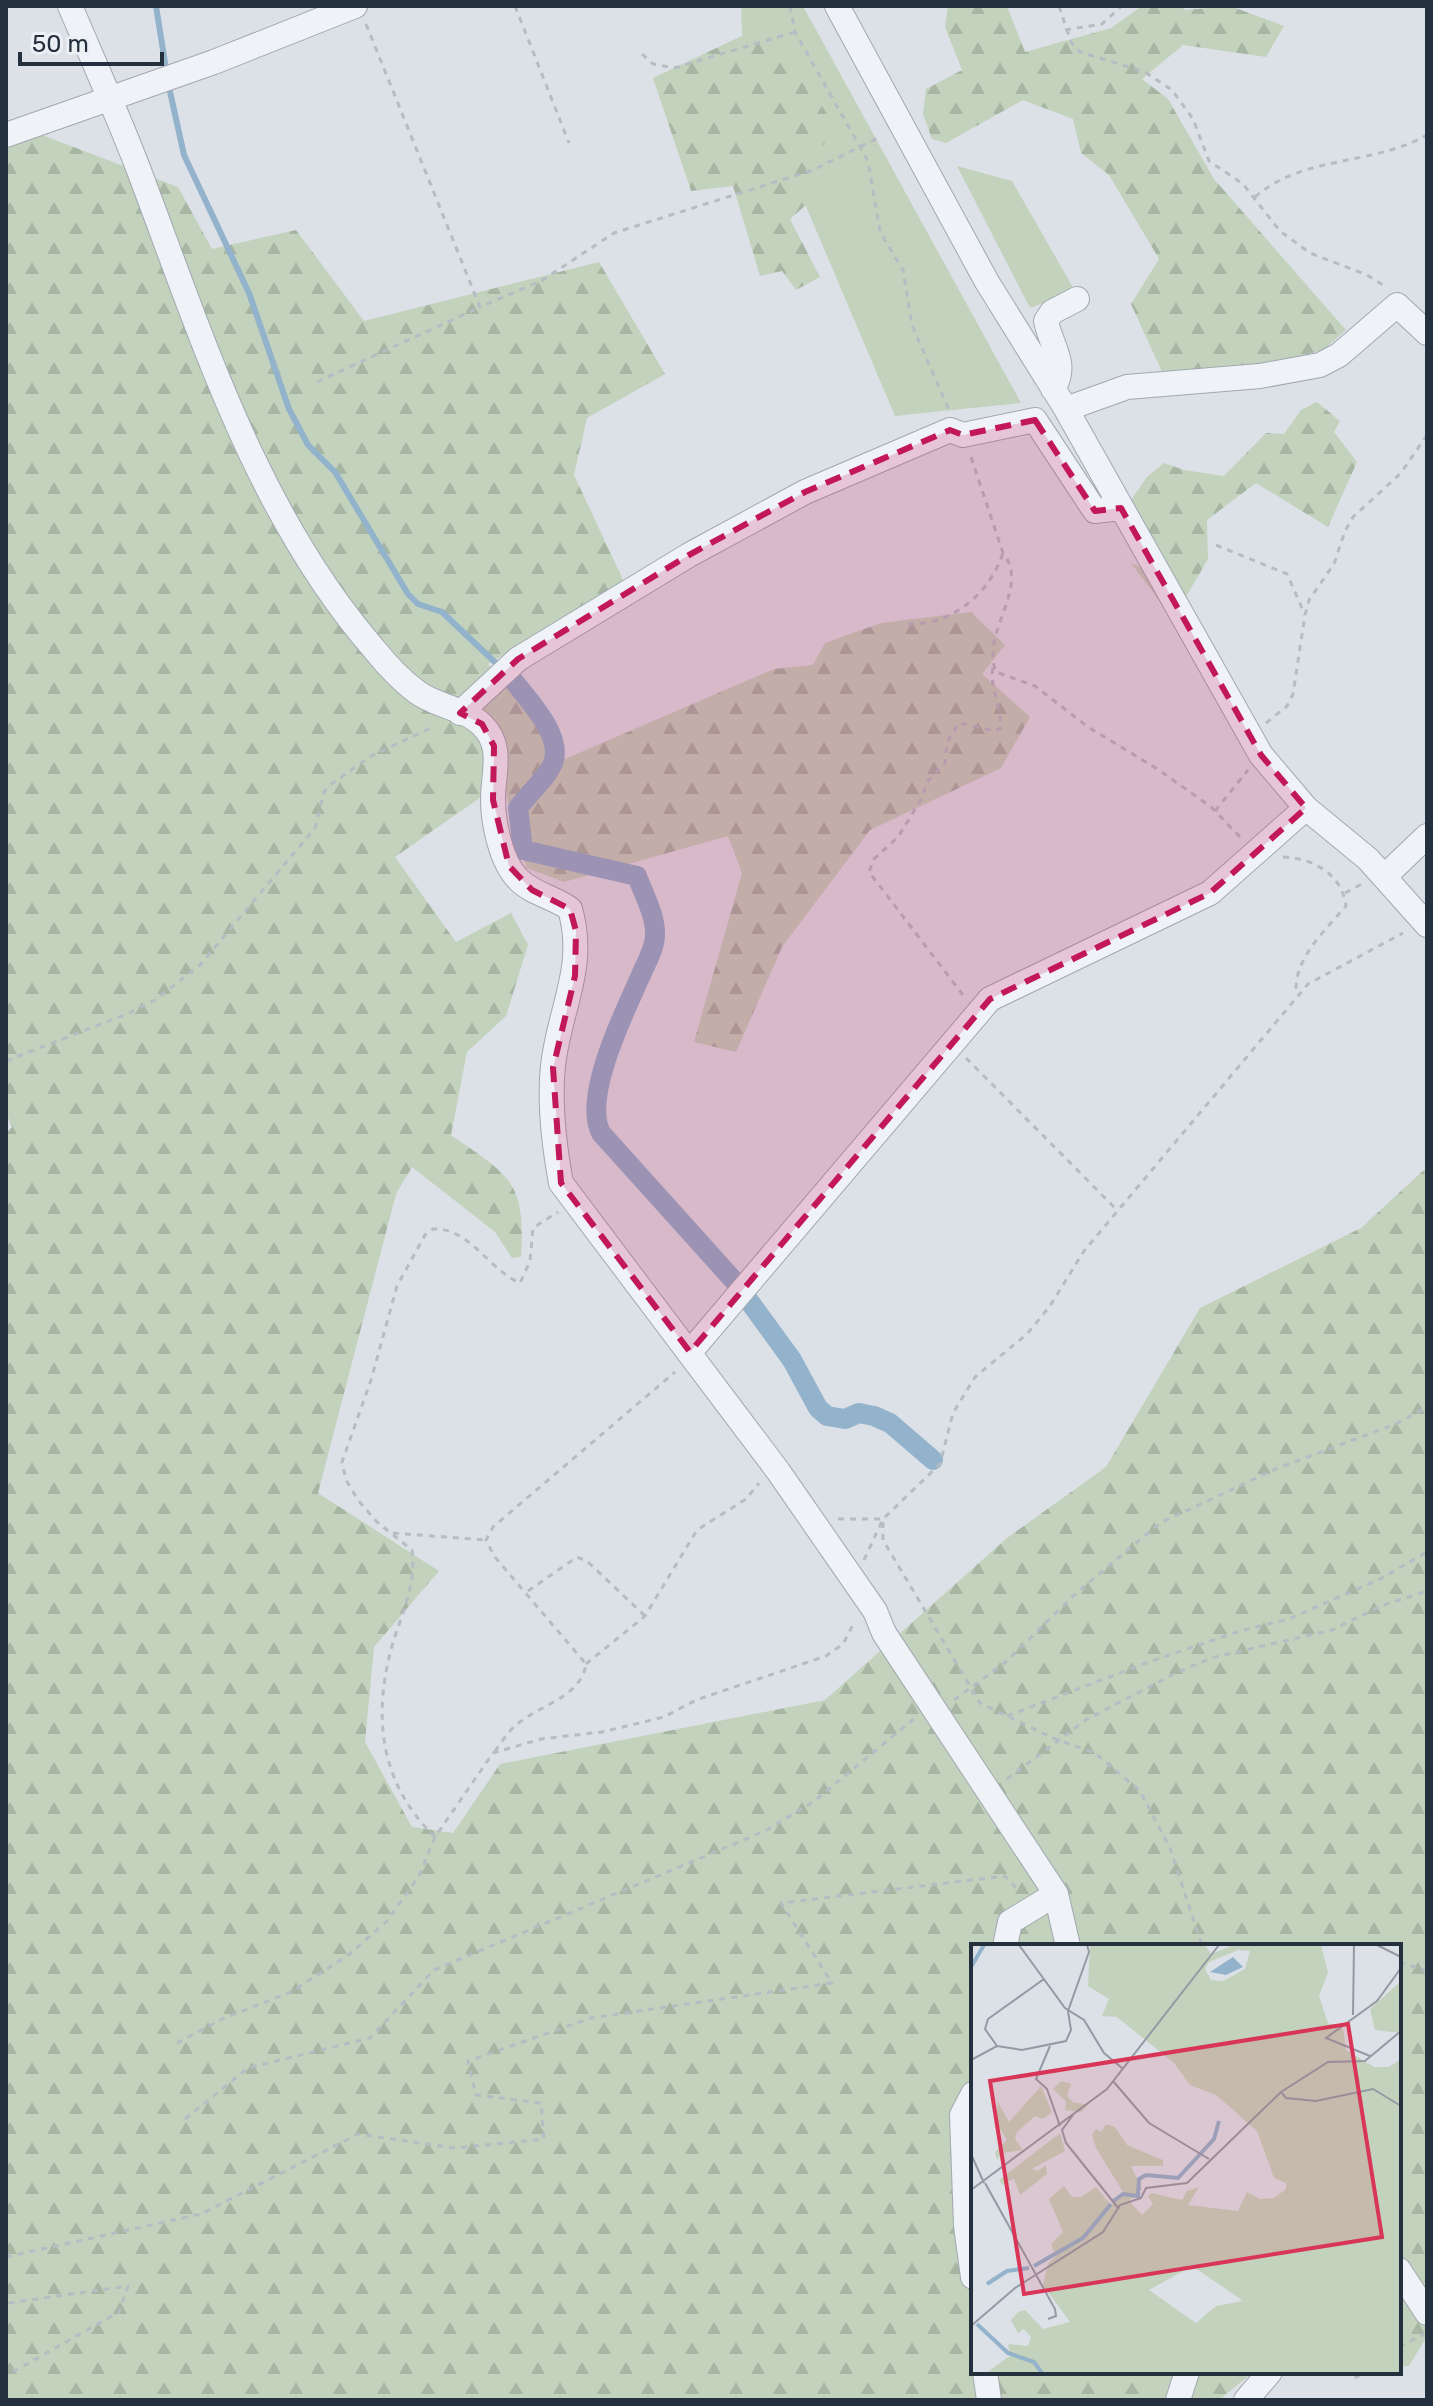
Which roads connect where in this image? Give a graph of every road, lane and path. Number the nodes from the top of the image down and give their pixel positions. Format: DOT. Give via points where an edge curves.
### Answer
graph roads {
  1 [pos="70,6"];
  2 [pos="515,6"];
  3 [pos="790,6"];
  4 [pos="837,6"];
  5 [pos="1059,6"];
  6 [pos="1122,6"];
  7 [pos="360,13"];
  8 [pos="1065,30"];
  9 [pos="795,32"];
  10 [pos="642,54"];
  11 [pos="110,97"];
  12 [pos="902,126"];
  13 [pos="6,135"];
  14 [pos="1427,135"];
  15 [pos="569,143"];
  16 [pos="862,146"];
  17 [pos="1255,197"];
  18 [pos="1077,299"];
  19 [pos="1397,305"];
  20 [pos="480,307"];
  21 [pos="1427,333"];
  22 [pos="317,382"];
  23 [pos="1059,399"];
  24 [pos="963,435"];
  25 [pos="1427,435"];
  26 [pos="1121,508"];
  27 [pos="1216,545"];
  28 [pos="1003,553"];
  29 [pos="1305,615"];
  30 [pos="908,624"];
  31 [pos="994,665"];
  32 [pos="460,713"];
  33 [pos="1255,745"];
  34 [pos="1306,808"];
  35 [pos="1214,811"];
  36 [pos="1427,836"];
  37 [pos="1263,858"];
  38 [pos="1384,877"];
  39 [pos="1427,925"];
  40 [pos="1296,993"];
  41 [pos="977,1014"];
  42 [pos="953,1044"];
  43 [pos="6,1061"];
  44 [pos="575,1201"];
  45 [pos="1117,1210"];
  46 [pos="691,1354"];
  47 [pos="1427,1407"];
  48 [pos="771,1466"];
  49 [pos="835,1519"];
  50 [pos="393,1533"];
  51 [pos="486,1540"];
  52 [pos="1427,1552"];
  53 [pos="1427,1591"];
  54 [pos="526,1592"];
  55 [pos="645,1616"];
  56 [pos="586,1664"];
  57 [pos="970,1687"];
  58 [pos="936,1710"];
  59 [pos="1006,1717"];
  60 [pos="1057,1740"];
  61 [pos="493,1753"];
  62 [pos="988,1794"];
  63 [pos="435,1837"];
  64 [pos="1056,1894"];
  65 [pos="1034,1907"];
  66 [pos="1005,1944"];
  67 [pos="1068,1944"];
  68 [pos="1201,1944"];
  69 [pos="1401,1963"];
  70 [pos="1427,1971"];
  71 [pos="971,2098"];
  72 [pos="185,2119"];
  73 [pos="6,2257"];
  74 [pos="971,2262"];
  75 [pos="1401,2273"];
  76 [pos="6,2291"];
  77 [pos="1427,2313"];
  78 [pos="1427,2334"];
  79 [pos="1401,2346"];
  80 [pos="6,2371"];
  81 [pos="985,2374"];
  82 [pos="1186,2374"];
  83 [pos="1268,2374"];
  84 [pos="1361,2374"];
  85 [pos="1355,2378"];
  86 [pos="989,2400"];
  87 [pos="1178,2400"];
  88 [pos="1246,2400"];
  1 -- 11 [label="street"];
  2 -- 15 [label="path"];
  3 -- 9 [label="path"];
  4 -- 12 [label="street"];
  5 -- 8 [label="path"];
  6 -- 8 [label="path" via="1102,24"];
  7 -- 11 [label="street"];
  7 -- 20 [label="path"];
  8 -- 17 [label="path" via="1080,52 1145,72 1172,90 1193,119 1209,161"];
  9 -- 10 [label="path" via="674,68 653,64"];
  9 -- 16 [label="path"];
  11 -- 13 [label="street"];
  11 -- 32 [label="street" via="243,437 322,583 375,650 418,693"];
  12 -- 16 [label="path"];
  12 -- 23 [label="street" via="987,282"];
  14 -- 17 [label="path" via="1379,156 1304,170 1268,185"];
  16 -- 20 [label="path" via="813,170 614,233 541,281"];
  16 -- 24 [label="path" via="880,232 908,284 912,325"];
  17 -- 19 [label="path" via="1294,242 1384,284"];
  18 -- 23 [label="street" via="1046,321 1061,358"];
  19 -- 21 [label="street"];
  19 -- 23 [label="street" via="1320,365"];
  20 -- 22 [label="path"];
  23 -- 26 [label="street"];
  24 -- 26 [label="street" via="1035,420 1095,511"];
  24 -- 28 [label="path"];
  24 -- 32 [label="street" via="950,430 805,492 689,555 518,659"];
  25 -- 29 [label="path" via="1401,473 1353,517"];
  26 -- 33 [label="street"];
  27 -- 29 [label="path" via="1287,574"];
  28 -- 30 [label="path" via="988,586 972,602 936,620"];
  28 -- 31 [label="path" via="1011,563 1012,581 992,642"];
  29 -- 33 [label="path" via="1293,694"];
  31 -- 35 [label="path" via="996,672 1035,686 1068,714"];
  31 -- 41 [label="path" via="990,678 1001,705 1001,728 959,723 947,742 945,763 869,872"];
  32 -- 43 [label="path" via="371,756 330,785 315,828 298,851 200,965 155,1000"];
  32 -- 44 [label="street" via="482,724 494,746 498,764 493,800 509,866 532,890 570,909 576,931 575,976 559,1023 552,1101 561,1183"];
  33 -- 34 [label="street"];
  33 -- 35 [label="path"];
  34 -- 37 [label="street"];
  34 -- 38 [label="street"];
  35 -- 37 [label="path"];
  36 -- 38 [label="street"];
  37 -- 40 [label="path" via="1306,858 1333,876 1344,894 1346,906 1295,976"];
  37 -- 41 [label="street" via="1210,893 1008,988"];
  38 -- 39 [label="street"];
  41 -- 42 [label="street"];
  42 -- 45 [label="path"];
  42 -- 46 [label="street"];
  44 -- 46 [label="street"];
  44 -- 50 [label="path" via="533,1228 530,1261 520,1283 503,1276 470,1243 442,1229 425,1235 405,1271 342,1462 358,1500"];
  46 -- 48 [label="street"];
  46 -- 51 [label="path" via="493,1527"];
  47 -- 57 [label="path" via="1160,1523 1074,1595 1007,1661"];
  48 -- 55 [label="path" via="746,1499 697,1530"];
  48 -- 58 [label="street" via="875,1611"];
  49 -- 57 [label="path" via="883,1519 883,1540"];
  50 -- 51 [label="path"];
  50 -- 63 [label="path" via="412,1550 414,1567 380,1710 396,1784"];
  51 -- 54 [label="path"];
  52 -- 59 [label="path" via="1289,1619 1146,1663"];
  53 -- 60 [label="path" via="1332,1630 1211,1658 1140,1689"];
  54 -- 55 [label="path" via="573,1556 588,1562"];
  54 -- 56 [label="path"];
  55 -- 56 [label="path"];
  56 -- 61 [label="path" via="575,1689 514,1726"];
  57 -- 58 [label="path"];
  57 -- 59 [label="path" via="980,1703"];
  58 -- 62 [label="street"];
  58 -- 72 [label="path" via="909,1721 813,1802 765,1831 434,1970 370,2038 248,2068"];
  59 -- 60 [label="path"];
  60 -- 62 [label="path"];
  60 -- 68 [label="path" via="1095,1753 1140,1791 1170,1848"];
  62 -- 64 [label="street"];
  64 -- 65 [label="street"];
  64 -- 67 [label="street"];
  65 -- 66 [label="street" via="1010,1922"];
  65 -- 73 [label="path" via="1005,1876 781,1903 832,1983 591,2018 468,2061 476,2095 541,2103 544,2139 455,2148 358,2134 201,2214"];
  69 -- 70 [label="path"];
  71 -- 74 [label="street" via="962,2115"];
  75 -- 77 [label="street"];
  76 -- 80 [label="path" via="9,2303 128,2286 119,2312 11,2373"];
  78 -- 79 [label="path"];
  81 -- 86 [label="street"];
  82 -- 87 [label="street"];
  83 -- 88 [label="street"];
  84 -- 85 [label="path"];
}
